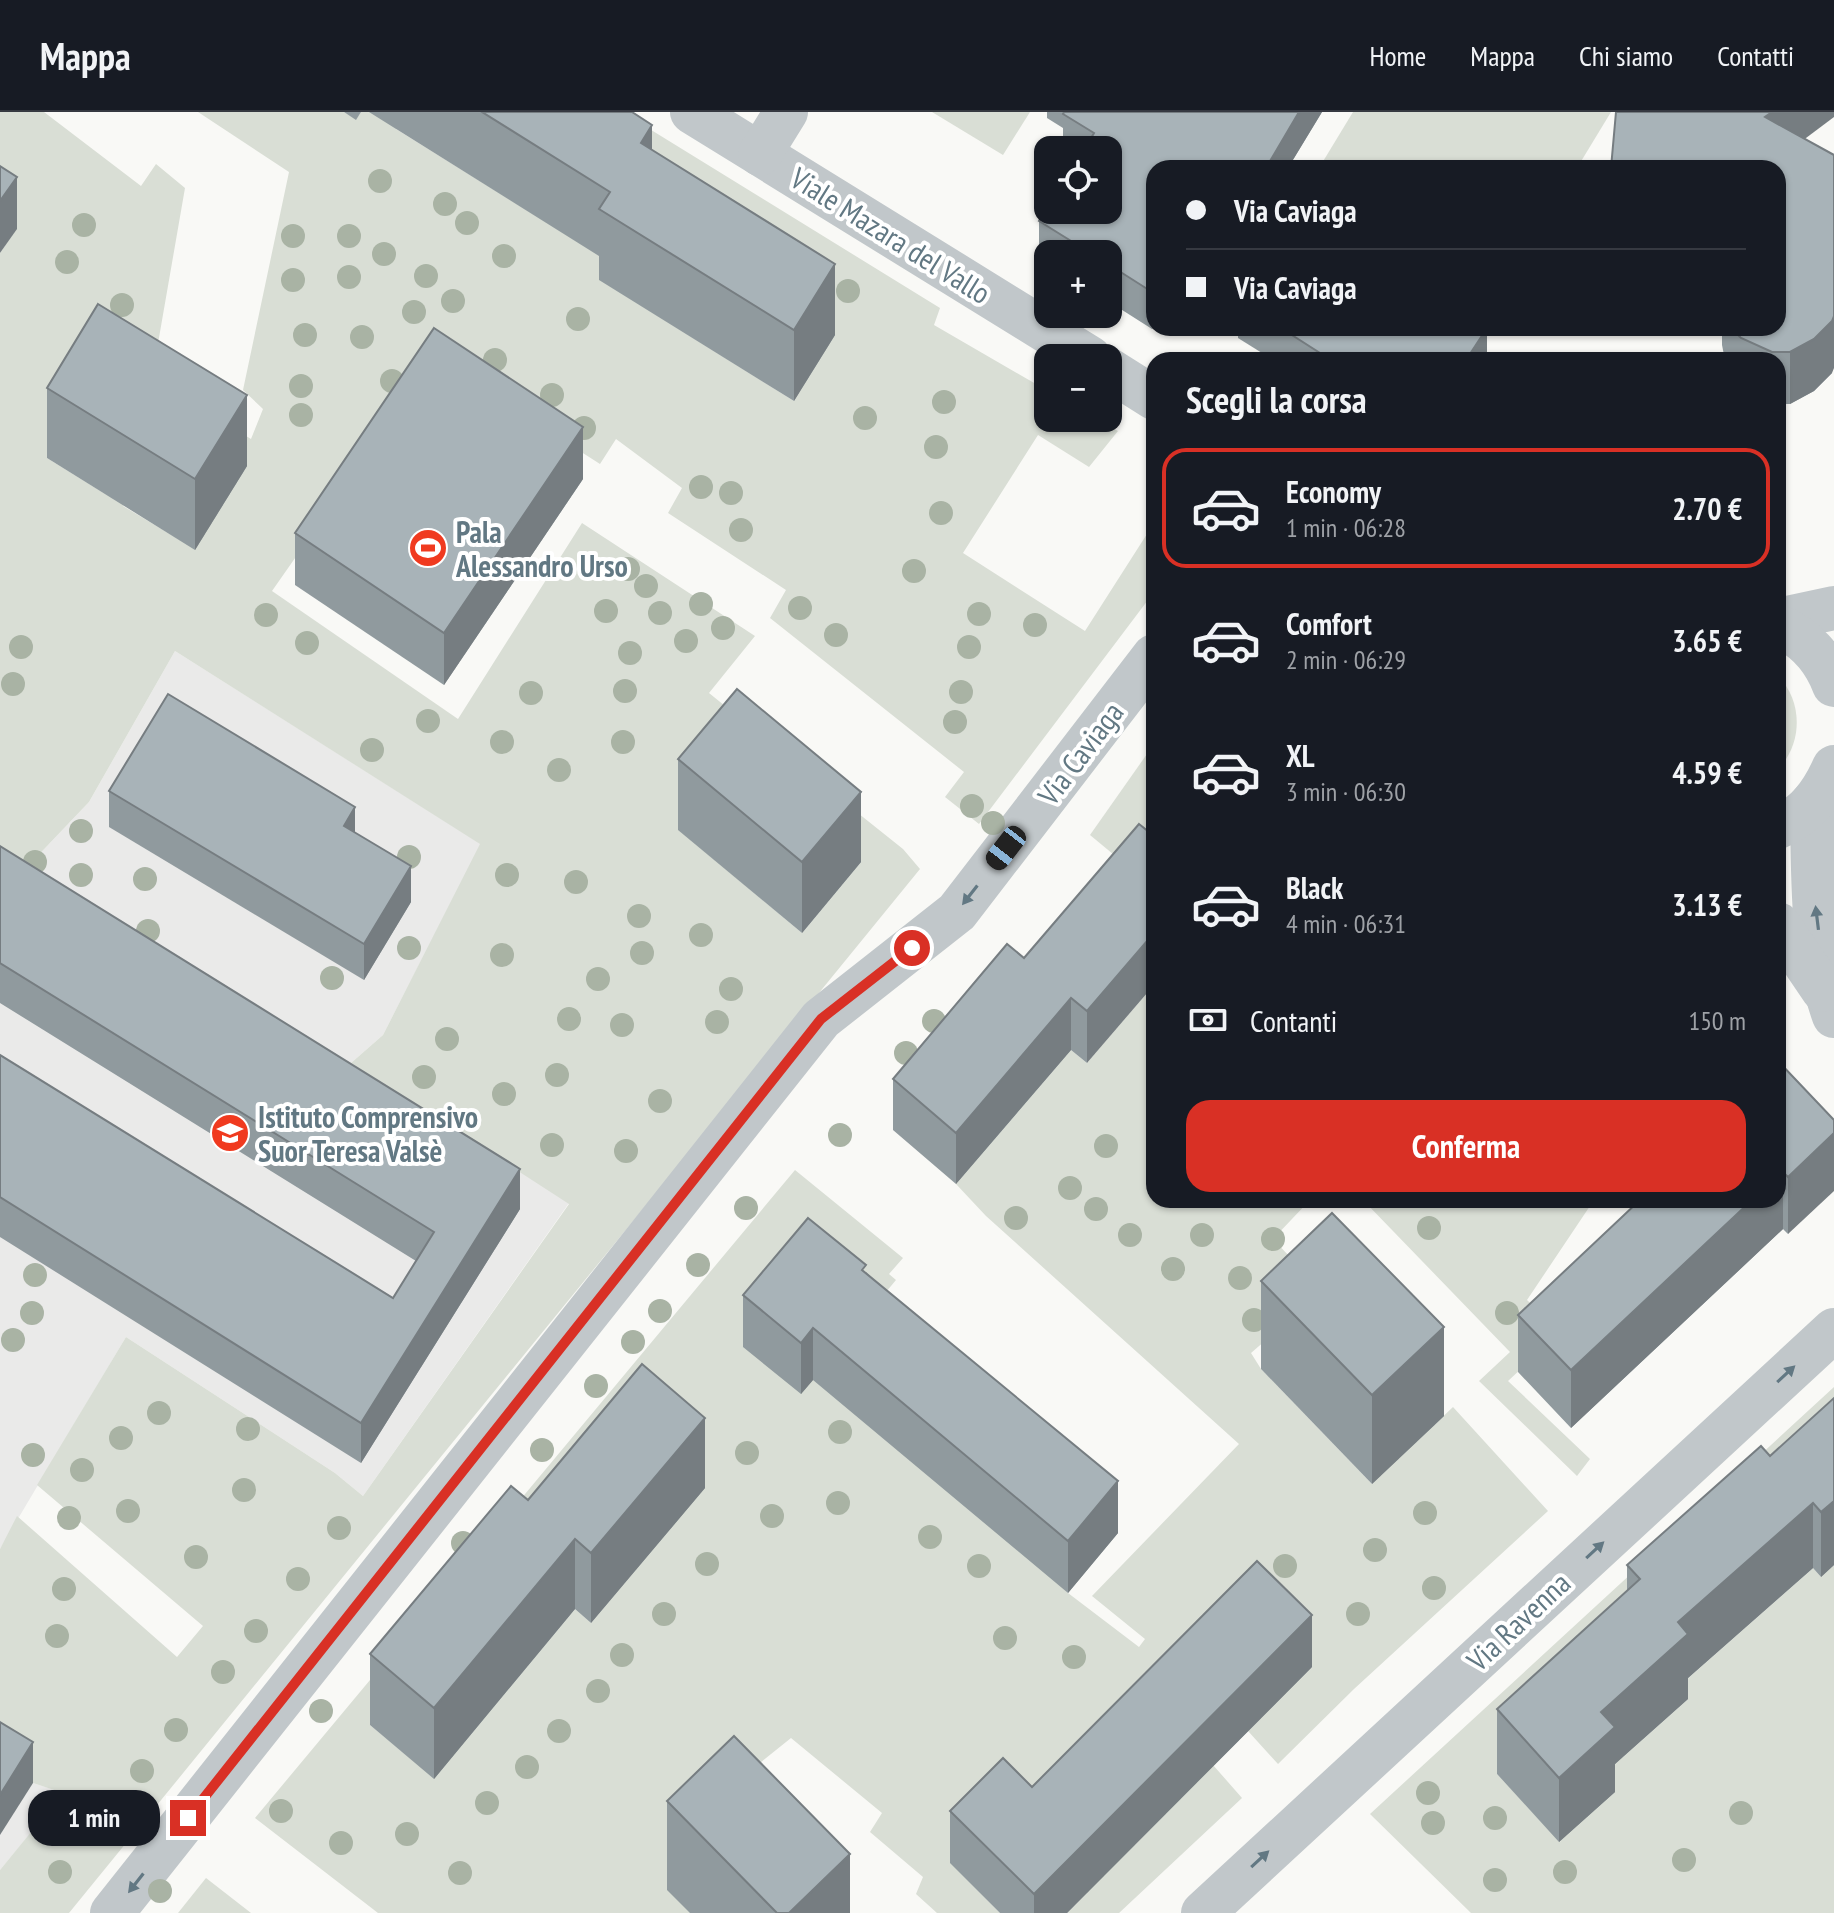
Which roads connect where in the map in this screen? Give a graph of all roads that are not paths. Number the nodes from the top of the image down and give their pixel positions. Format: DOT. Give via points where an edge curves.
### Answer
graph roads {
  1 [pos="692,112"];
  2 [pos="786,112"];
  3 [pos="760,154"];
  4 [pos="1067,344"];
  5 [pos="1122,378"];
  6 [pos="1146,393"];
  7 [pos="1834,608"];
  8 [pos="1786,618"];
  9 [pos="1786,629"];
  10 [pos="1146,666"];
  11 [pos="1834,685"];
  12 [pos="1808,799"];
  13 [pos="1786,936"];
  14 [pos="1830,1005"];
  15 [pos="1834,1330"];
  16 [pos="112,1913"];
  17 [pos="1203,1913"];
  1 -- 3 [label="street, Viale Mazara del Vallo"];
  2 -- 3 [label="street"];
  3 -- 4 [label="street, Viale Mazara del Vallo"];
  5 -- 6 [label="street"];
  7 -- 8 [label="street"];
  9 -- 11 [label="street" via="1826,664"];
  10 -- 16 [label="street, Via Caviaga, one-way" via="957,912 821,1019"];
  14 -- 12 [label="street, one-way" via="1813,886"];
  13 -- 14 [label="street"];
  17 -- 15 [label="street, Via Ravenna, one-way"];
}
